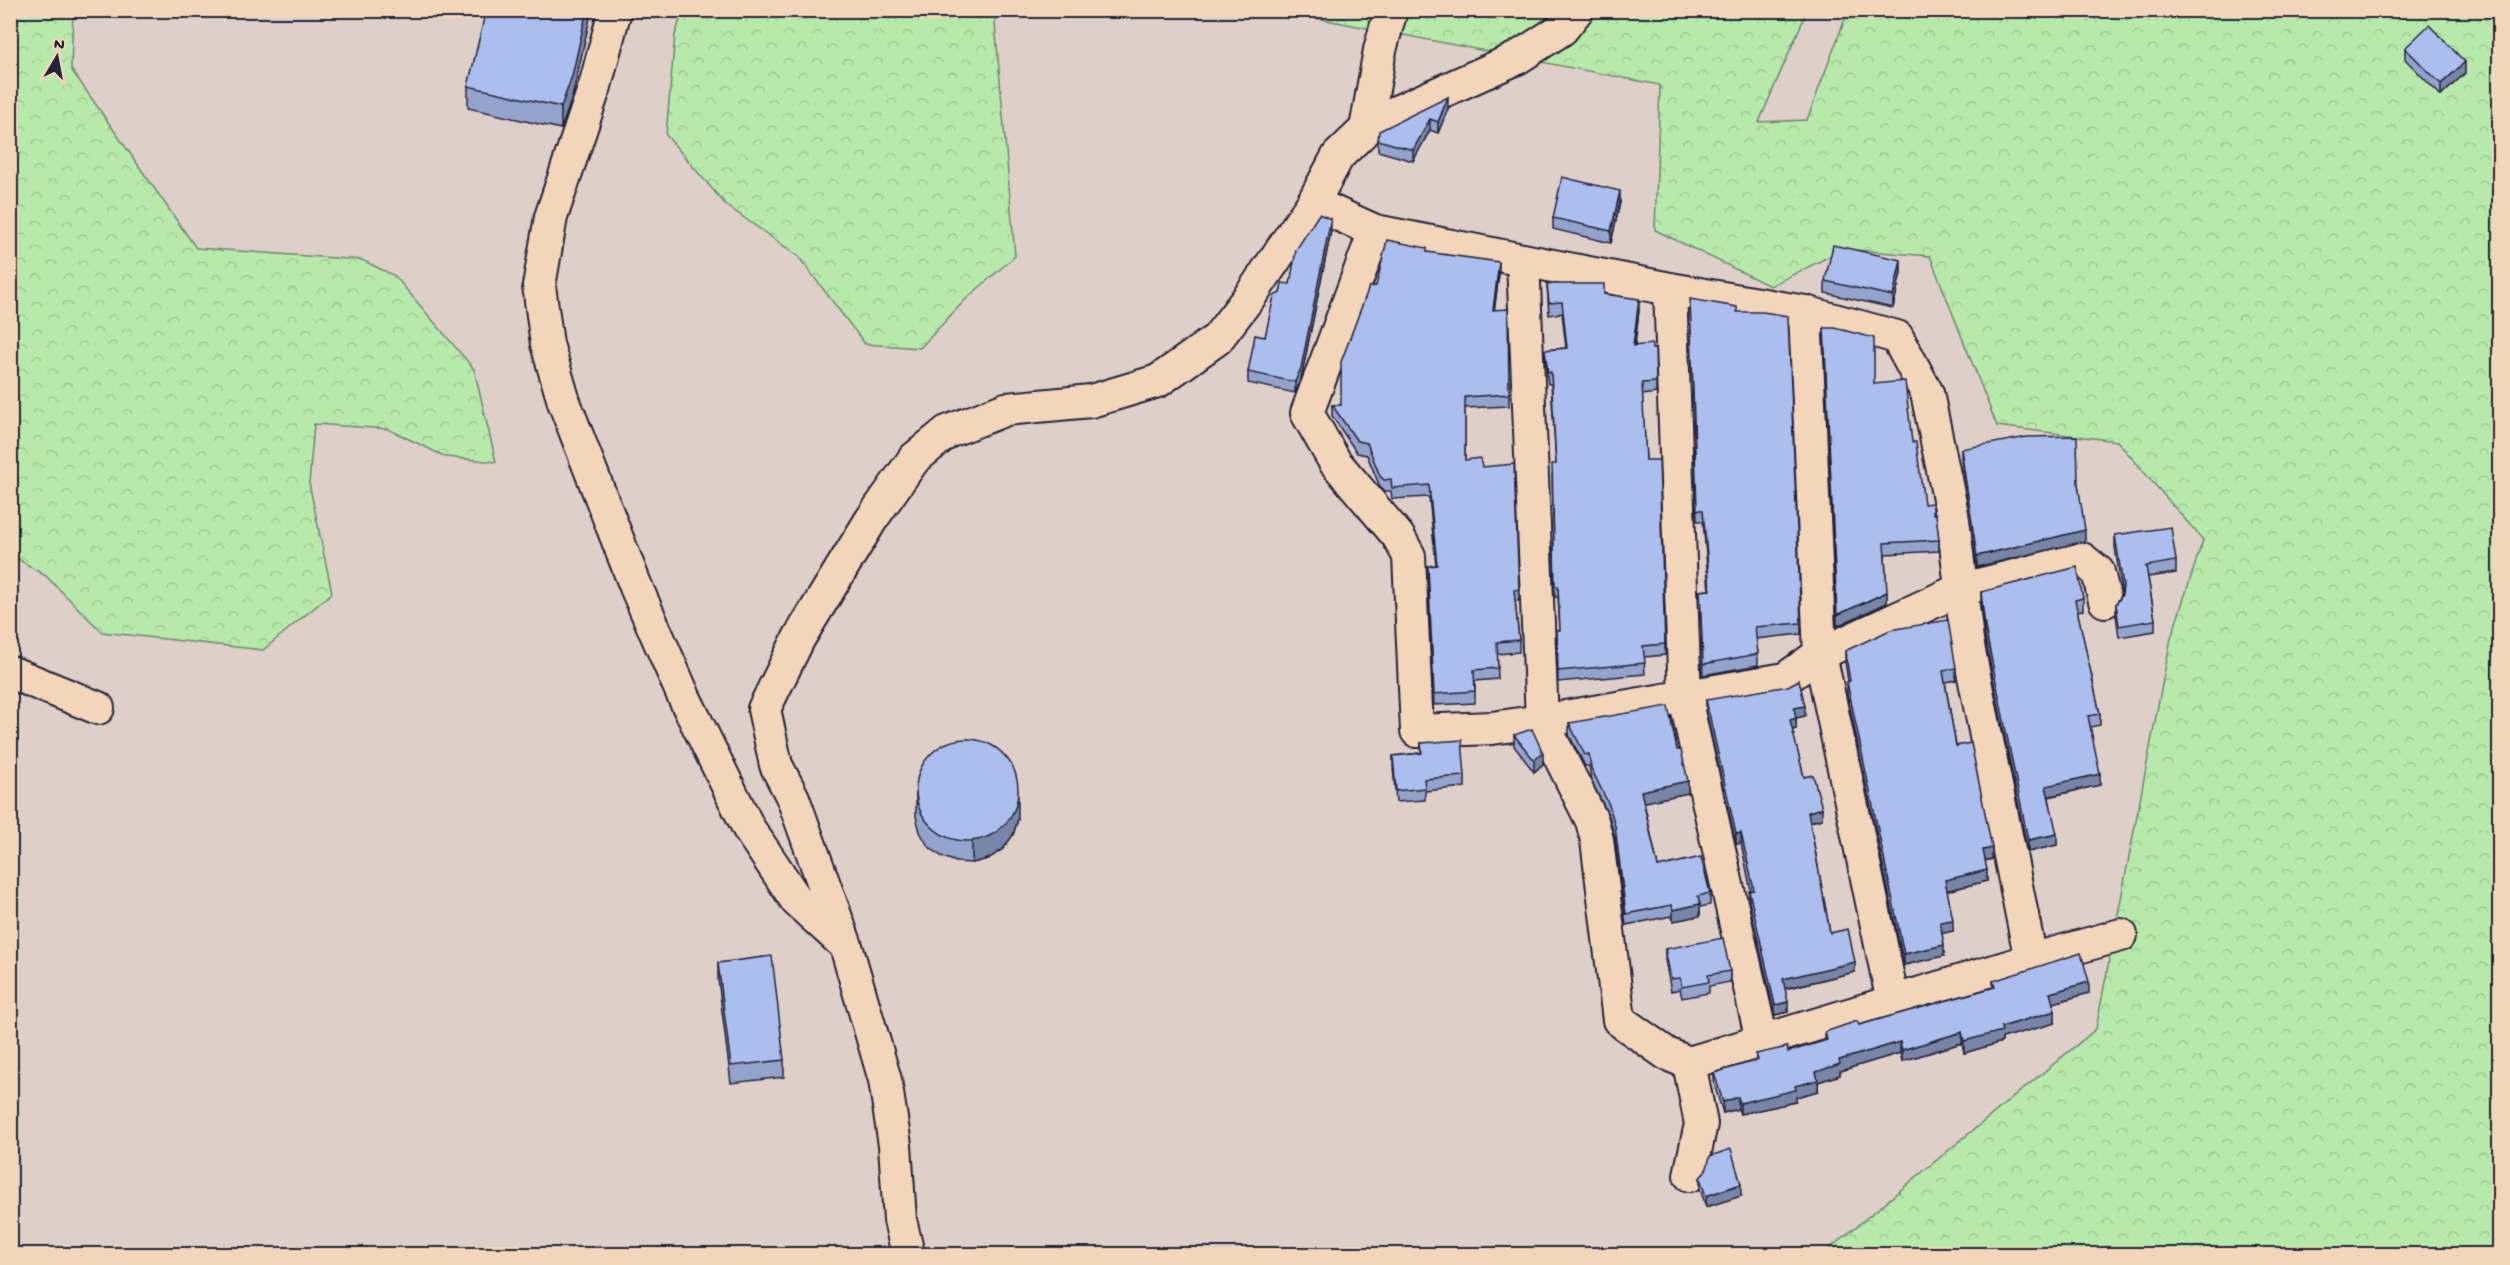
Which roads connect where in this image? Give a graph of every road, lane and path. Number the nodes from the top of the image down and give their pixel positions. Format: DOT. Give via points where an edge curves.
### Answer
graph roads {
  1 [pos="615,10"];
  2 [pos="1391,10"];
  3 [pos="1577,10"];
  4 [pos="1366,129"];
  5 [pos="1313,203"];
  6 [pos="1375,231"];
  7 [pos="1523,260"];
  8 [pos="1670,290"];
  9 [pos="1805,312"];
  10 [pos="1959,590"];
  11 [pos="2105,601"];
  12 [pos="1820,654"];
  13 [pos="10,672"];
  14 [pos="1685,698"];
  15 [pos="98,708"];
  16 [pos="1542,722"];
  17 [pos="2121,935"];
  18 [pos="846,946"];
  19 [pos="2031,960"];
  20 [pos="1893,1002"];
  21 [pos="1762,1041"];
  22 [pos="1689,1063"];
  23 [pos="1690,1175"];
  24 [pos="908,1254"];
  1 -- 18 [label="street" via="595,86 551,217 538,286 547,344 564,402 636,587 684,697 749,829 797,901"];
  2 -- 4 [label="street"];
  3 -- 4 [label="street" via="1562,28 1517,58 1394,112"];
  4 -- 5 [label="street" via="1338,156"];
  5 -- 6 [label="street"];
  5 -- 18 [label="street" via="1253,292 1209,345 1158,381 1091,401 1006,409 947,432 914,459 871,520 800,638 764,709 776,765 793,798"];
  6 -- 7 [label="street"];
  6 -- 16 [label="street" via="1307,413 1335,462 1398,536 1409,556 1417,731"];
  7 -- 8 [label="street"];
  7 -- 16 [label="street"];
  8 -- 9 [label="street"];
  8 -- 14 [label="street"];
  9 -- 10 [label="street" via="1897,337 1927,393 1953,518"];
  9 -- 12 [label="street"];
  10 -- 11 [label="street" via="2082,559 2098,572"];
  10 -- 12 [label="street"];
  10 -- 19 [label="street"];
  12 -- 14 [label="street" via="1785,680"];
  12 -- 20 [label="street"];
  13 -- 15 [label="street"];
  14 -- 16 [label="street"];
  14 -- 21 [label="street"];
  16 -- 22 [label="street" via="1598,840 1619,1020 1667,1054"];
  17 -- 19 [label="street"];
  18 -- 24 [label="street" via="885,1080 900,1220"];
  19 -- 20 [label="street"];
  20 -- 21 [label="street"];
  21 -- 22 [label="street"];
  22 -- 23 [label="street" via="1701,1124"];
}
